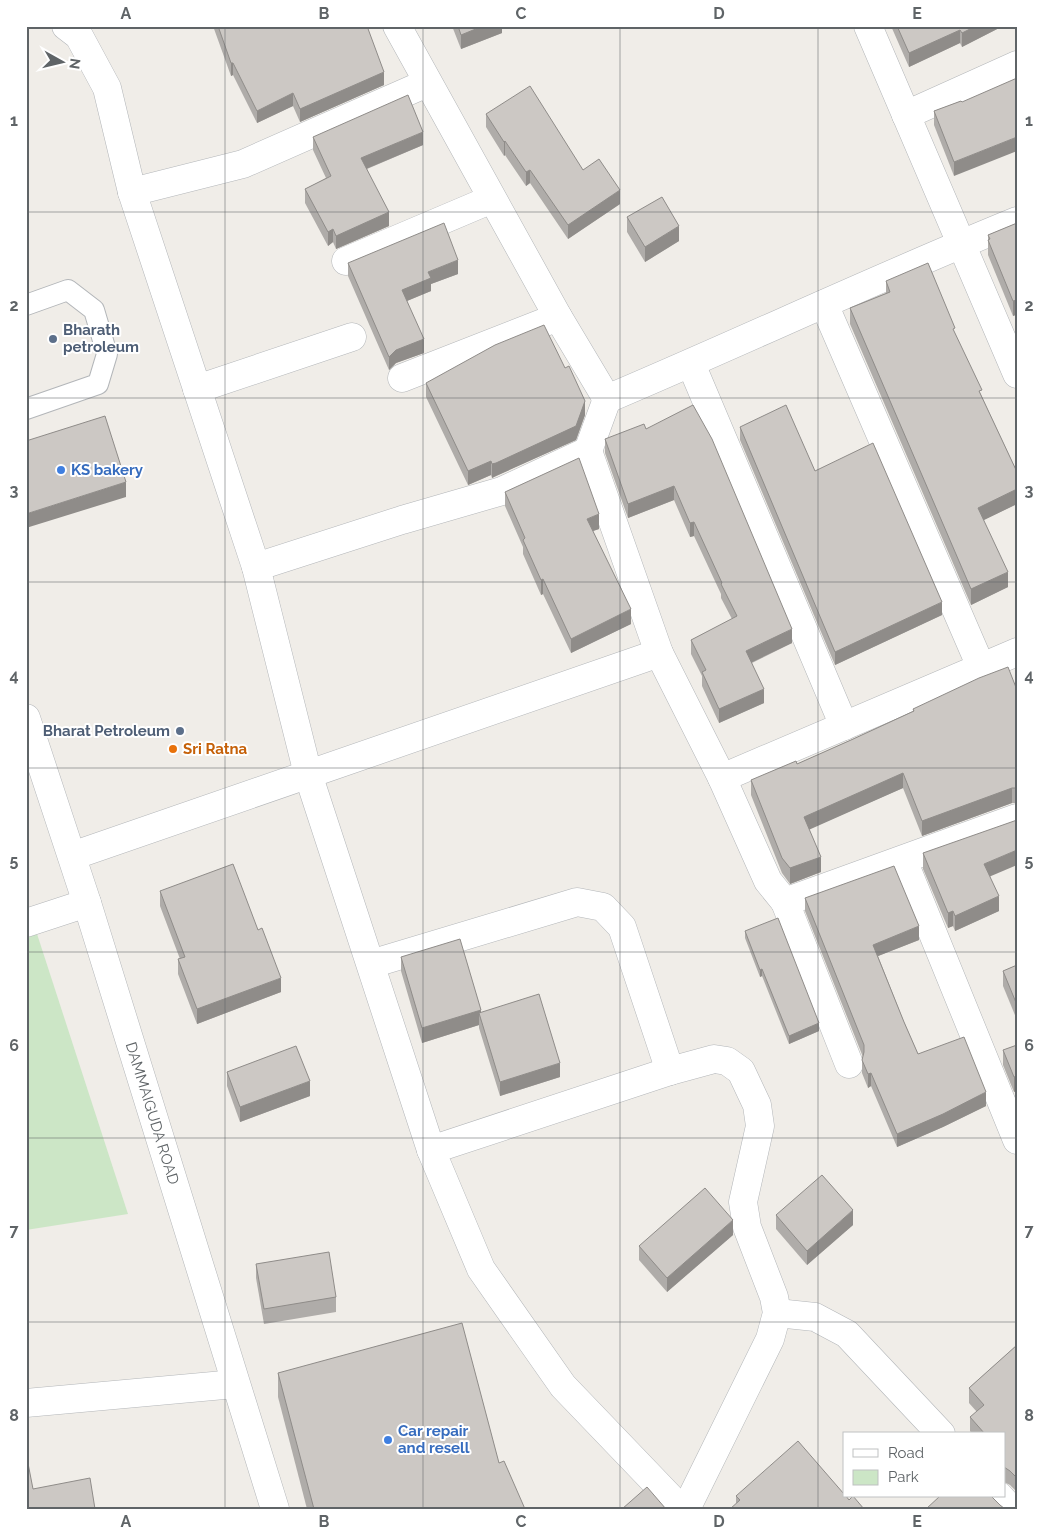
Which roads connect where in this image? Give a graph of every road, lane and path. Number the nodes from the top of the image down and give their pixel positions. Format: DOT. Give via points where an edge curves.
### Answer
graph roads {
  1 [pos="66,26"];
  2 [pos="397,26"];
  3 [pos="868,26"];
  4 [pos="1017,65"];
  5 [pos="427,83"];
  6 [pos="906,114"];
  7 [pos="132,192"];
  8 [pos="492,199"];
  9 [pos="1017,221"];
  10 [pos="962,243"];
  11 [pos="346,261"];
  12 [pos="824,304"];
  13 [pos="26,305"];
  14 [pos="558,317"];
  15 [pos="352,337"];
  16 [pos="691,364"];
  17 [pos="1017,374"];
  18 [pos="402,378"];
  19 [pos="197,389"];
  20 [pos="607,399"];
  21 [pos="26,410"];
  22 [pos="588,451"];
  23 [pos="256,567"];
  24 [pos="659,652"];
  25 [pos="1017,652"];
  26 [pos="981,668"];
  27 [pos="26,718"];
  28 [pos="844,726"];
  29 [pos="308,774"];
  30 [pos="722,778"];
  31 [pos="1017,818"];
  32 [pos="72,856"];
  33 [pos="903,860"];
  34 [pos="785,902"];
  35 [pos="87,903"];
  36 [pos="26,923"];
  37 [pos="371,964"];
  38 [pos="849,1064"];
  39 [pos="670,1070"];
  40 [pos="1017,1140"];
  41 [pos="431,1150"];
  42 [pos="777,1313"];
  43 [pos="236,1384"];
  44 [pos="26,1403"];
  45 [pos="938,1432"];
  46 [pos="1001,1498"];
  47 [pos="275,1509"];
  48 [pos="680,1509"];
  49 [pos="686,1509"];
  50 [pos="1011,1509"];
  1 -- 7 [label="street" via="79,36 107,88"];
  2 -- 5 [label="street"];
  3 -- 6 [label="street"];
  4 -- 6 [label="street"];
  5 -- 7 [label="street" via="243,164"];
  5 -- 8 [label="street"];
  6 -- 10 [label="street"];
  7 -- 19 [label="street"];
  8 -- 11 [label="street"];
  8 -- 14 [label="street"];
  9 -- 10 [label="street"];
  10 -- 12 [label="street"];
  10 -- 17 [label="street"];
  12 -- 16 [label="street"];
  12 -- 26 [label="street"];
  13 -- 21 [label="lane" via="68,290 94,310 107,354 98,384"];
  14 -- 18 [label="street"];
  14 -- 20 [label="street"];
  15 -- 19 [label="street"];
  16 -- 20 [label="street"];
  16 -- 28 [label="street"];
  19 -- 23 [label="street"];
  20 -- 22 [label="street"];
  22 -- 23 [label="street" via="502,491"];
  22 -- 24 [label="street"];
  23 -- 29 [label="street"];
  24 -- 29 [label="street"];
  24 -- 30 [label="street"];
  25 -- 26 [label="street"];
  26 -- 28 [label="street"];
  27 -- 32 [label="street, DAMMAIGUDA ROAD"];
  28 -- 30 [label="street"];
  29 -- 32 [label="street"];
  29 -- 37 [label="street"];
  30 -- 34 [label="street" via="768,881"];
  31 -- 33 [label="street"];
  32 -- 35 [label="street, DAMMAIGUDA ROAD"];
  33 -- 34 [label="street"];
  33 -- 40 [label="street"];
  34 -- 38 [label="street"];
  35 -- 36 [label="street"];
  35 -- 43 [label="street, DAMMAIGUDA ROAD"];
  37 -- 39 [label="street" via="577,902 603,907 622,927"];
  37 -- 41 [label="street"];
  39 -- 41 [label="street"];
  39 -- 42 [label="street" via="714,1059 727,1061 740,1071 757,1105 760,1126 743,1202 747,1227"];
  41 -- 48 [label="street" via="481,1269 563,1386"];
  42 -- 45 [label="street" via="815,1318 846,1334"];
  42 -- 49 [label="street" via="770,1339"];
  43 -- 44 [label="street"];
  43 -- 47 [label="street, DAMMAIGUDA ROAD"];
  46 -- 50 [label="street"];
}
